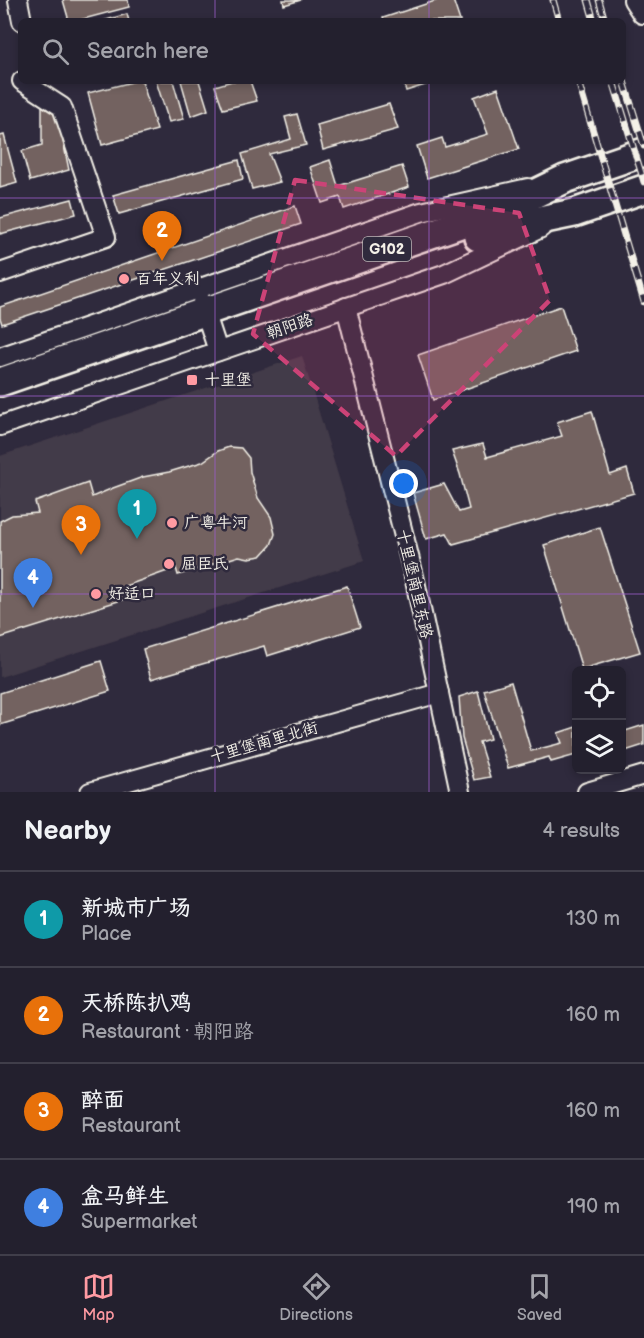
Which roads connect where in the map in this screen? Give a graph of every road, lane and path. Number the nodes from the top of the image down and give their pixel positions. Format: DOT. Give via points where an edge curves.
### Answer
graph roads {
  1 [pos="18,0"];
  2 [pos="633,0"];
  3 [pos="644,14"];
  4 [pos="21,18"];
  5 [pos="27,84"];
  6 [pos="644,152"];
  7 [pos="644,189"];
  8 [pos="574,213"];
  9 [pos="0,273"];
  10 [pos="346,308"];
  11 [pos="208,320"];
  12 [pos="0,357"];
  13 [pos="0,382"];
  14 [pos="0,400"];
  15 [pos="0,426"];
  16 [pos="439,693"];
  17 [pos="644,775"];
  18 [pos="90,792"];
  19 [pos="460,792"];
  20 [pos="588,792"];
  1 -- 4 [label="street"];
  2 -- 3 [label="street"];
  5 -- 9 [label="street" via="62,107 106,237"];
  6 -- 11 [label="highway, 朝阳路 / G102" via="565,179 501,210"];
  7 -- 8 [label="highway, 朝阳路 / G102"];
  8 -- 10 [label="street, 朝阳路" via="444,274"];
  8 -- 11 [label="highway, 朝阳路 / G102" via="506,227"];
  10 -- 11 [label="street, 朝阳路"];
  10 -- 16 [label="street, 十里堡南里东路" via="414,576"];
  11 -- 12 [label="street, 朝阳路"];
  11 -- 13 [label="highway, 朝阳路 / G102"];
  11 -- 14 [label="highway, 朝阳路 / G102"];
  11 -- 15 [label="street, 朝阳路"];
  16 -- 18 [label="street, 十里堡南里北街"];
  16 -- 19 [label="street, 十里堡南里东路"];
  17 -- 20 [label="street"];
}
